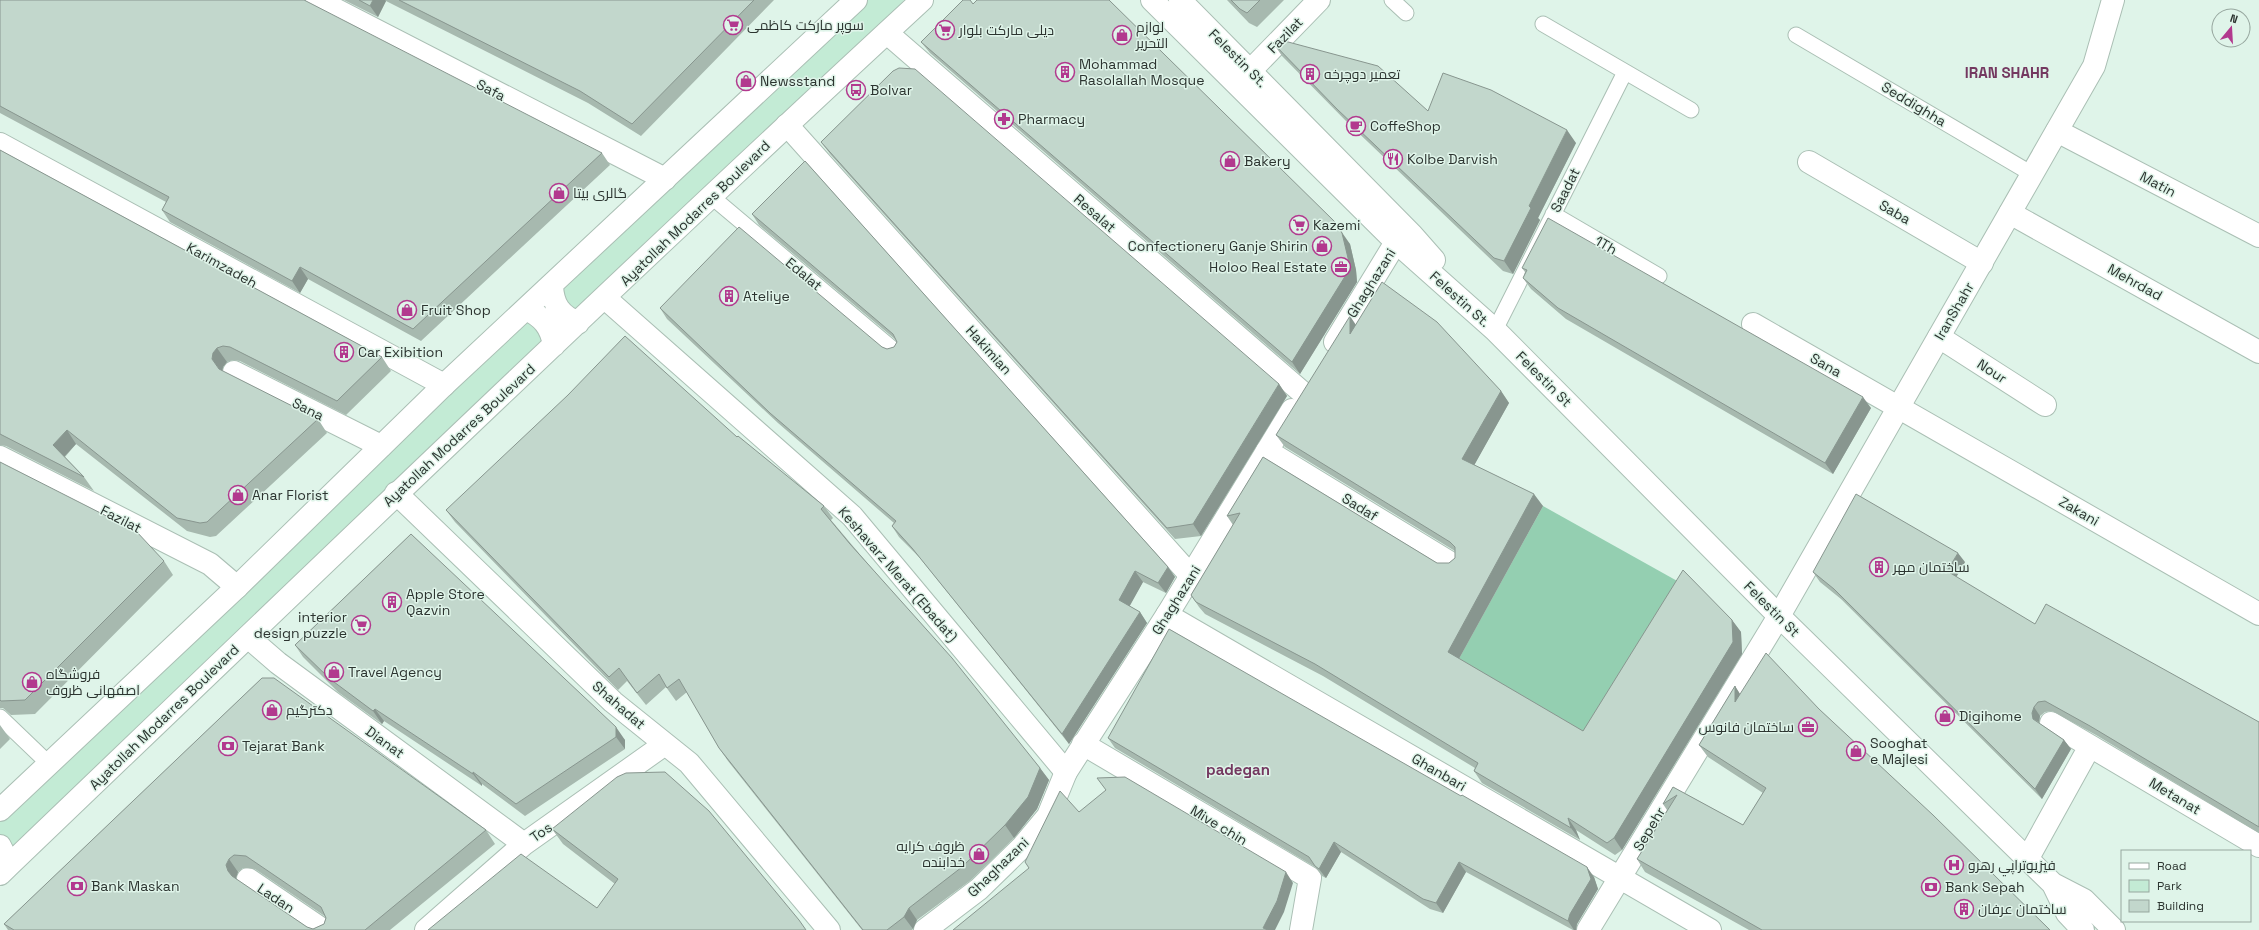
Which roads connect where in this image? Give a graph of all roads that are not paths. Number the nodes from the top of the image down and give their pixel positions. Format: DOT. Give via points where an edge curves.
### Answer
graph roads {
  1 [pos="317,0"];
  2 [pos="856,0"];
  3 [pos="904,0"];
  4 [pos="922,0"];
  5 [pos="1152,0"];
  6 [pos="1180,0"];
  7 [pos="1319,0"];
  8 [pos="1392,0"];
  9 [pos="2113,0"];
  10 [pos="1406,13"];
  11 [pos="1544,24"];
  12 [pos="887,33"];
  13 [pos="1796,35"];
  14 [pos="849,67"];
  15 [pos="1251,70"];
  16 [pos="1625,72"];
  17 [pos="1691,110"];
  18 [pos="787,125"];
  19 [pos="2057,131"];
  20 [pos="0,144"];
  21 [pos="1809,162"];
  22 [pos="2032,174"];
  23 [pos="665,179"];
  24 [pos="712,198"];
  25 [pos="2010,213"];
  26 [pos="1553,214"];
  27 [pos="2259,236"];
  28 [pos="1396,242"];
  29 [pos="1982,263"];
  30 [pos="1659,276"];
  31 [pos="552,286"];
  32 [pos="605,298"];
  33 [pos="526,309"];
  34 [pos="578,323"];
  35 [pos="1753,324"];
  36 [pos="1495,330"];
  37 [pos="1939,337"];
  38 [pos="554,345"];
  39 [pos="895,351"];
  40 [pos="2259,352"];
  41 [pos="234,372"];
  42 [pos="444,385"];
  43 [pos="1303,393"];
  44 [pos="2045,405"];
  45 [pos="1899,407"];
  46 [pos="381,446"];
  47 [pos="1267,450"];
  48 [pos="0,456"];
  49 [pos="396,493"];
  50 [pos="1452,564"];
  51 [pos="1191,576"];
  52 [pos="237,587"];
  53 [pos="2259,614"];
  54 [pos="1167,615"];
  55 [pos="1779,616"];
  56 [pos="248,637"];
  57 [pos="0,717"];
  58 [pos="2051,723"];
  59 [pos="665,744"];
  60 [pos="1083,744"];
  61 [pos="2090,746"];
  62 [pos="49,764"];
  63 [pos="1066,772"];
  64 [pos="0,810"];
  65 [pos="524,844"];
  66 [pos="0,846"];
  67 [pos="2259,846"];
  68 [pos="2028,858"];
  69 [pos="0,874"];
  70 [pos="1620,877"];
  71 [pos="248,879"];
  72 [pos="2054,884"];
  73 [pos="323,930"];
  74 [pos="426,930"];
  75 [pos="829,930"];
  76 [pos="925,930"];
  77 [pos="1301,930"];
  78 [pos="1588,930"];
  79 [pos="1710,930"];
  80 [pos="2083,930"];
  81 [pos="2114,930"];
  1 -- 23 [label="street, Safa"];
  2 -- 23 [label="street"];
  3 -- 14 [label="street"];
  4 -- 12 [label="street, Ayatollah Modarres Boulevard"];
  5 -- 28 [label="street, Felestin St."];
  6 -- 15 [label="street, Felestin St."];
  7 -- 15 [label="street, Fazilat"];
  8 -- 10 [label="lane"];
  9 -- 19 [label="street, IranShahr" via="2094,66"];
  11 -- 16 [label="lane"];
  12 -- 14 [label="street, Ayatollah Modarres Boulevard"];
  12 -- 43 [label="street, Resalat"];
  13 -- 22 [label="lane, Seddighha"];
  14 -- 18 [label="street, Ayatollah Modarres Boulevard"];
  15 -- 36 [label="street, Felestin St." via="1412,235"];
  16 -- 17 [label="lane"];
  16 -- 26 [label="lane, Saadat"];
  18 -- 24 [label="street, Ayatollah Modarres Boulevard"];
  18 -- 51 [label="street, Hakimian"];
  19 -- 22 [label="street, IranShahr"];
  19 -- 27 [label="street, Matin"];
  20 -- 42 [label="street, Karimzadeh"];
  21 -- 29 [label="street, Saba"];
  22 -- 25 [label="street, IranShahr"];
  23 -- 31 [label="street"];
  24 -- 32 [label="street, Ayatollah Modarres Boulevard"];
  24 -- 39 [label="lane, Edalat"];
  25 -- 29 [label="street, IranShahr"];
  25 -- 40 [label="street, Mehrdad"];
  26 -- 30 [label="lane, 1Th"];
  26 -- 36 [label="lane, Saadat"];
  28 -- 36 [label="street, Felestin St."];
  28 -- 43 [label="street, Ghaghazani"];
  29 -- 37 [label="street, IranShahr"];
  31 -- 33 [label="street"];
  31 -- 34 [label="street" via="552,298 558,309 566,318"];
  32 -- 34 [label="street, Ayatollah Modarres Boulevard"];
  32 -- 63 [label="street, Keshavarz Merat (Ebadat)" via="852,516"];
  33 -- 38 [label="street" via="537,314 546,323 552,333"];
  33 -- 42 [label="street"];
  34 -- 38 [label="street, Ayatollah Modarres Boulevard"];
  35 -- 45 [label="street, Sana"];
  36 -- 55 [label="street, Felestin St"];
  37 -- 44 [label="street, Nour"];
  37 -- 45 [label="street, IranShahr"];
  38 -- 49 [label="street, Ayatollah Modarres Boulevard"];
  41 -- 46 [label="street, Sana"];
  42 -- 46 [label="street"];
  43 -- 47 [label="street, Ghaghazani"];
  45 -- 53 [label="street, Zakani"];
  45 -- 55 [label="street, IranShahr"];
  46 -- 52 [label="street"];
  47 -- 50 [label="street, Sadaf"];
  47 -- 51 [label="street, Ghaghazani"];
  48 -- 52 [label="street, Fazilat" via="210,564"];
  49 -- 56 [label="street, Ayatollah Modarres Boulevard"];
  49 -- 59 [label="street, Shahadat" via="613,702"];
  51 -- 54 [label="street, Ghaghazani"];
  52 -- 62 [label="street"];
  54 -- 60 [label="street, Ghaghazani"];
  54 -- 70 [label="street, Ghanbari"];
  55 -- 68 [label="street, Felestin St"];
  55 -- 70 [label="street, Sepehr"];
  56 -- 65 [label="street, Dianat" via="278,663"];
  56 -- 69 [label="street, Ayatollah Modarres Boulevard"];
  57 -- 62 [label="lane"];
  58 -- 61 [label="street, Metanat"];
  59 -- 65 [label="street, Tos"];
  59 -- 75 [label="street, Shahadat" via="689,763"];
  60 -- 63 [label="street, Ghaghazani"];
  60 -- 77 [label="street, Mive chin" via="1310,878"];
  61 -- 67 [label="street, Metanat"];
  61 -- 68 [label="street"];
  62 -- 64 [label="street"];
  63 -- 76 [label="street, Ghaghazani" via="1048,816 1022,846 979,889"];
  65 -- 74 [label="street, Tos"];
  66 -- 69 [label="street" via="4,854"];
  68 -- 72 [label="street, Felestin St"];
  70 -- 78 [label="street, Sepehr"];
  70 -- 79 [label="street, Ghanbari"];
  71 -- 73 [label="street, Ladan"];
  72 -- 80 [label="street, Felestin St" via="2067,913"];
  72 -- 81 [label="street, Felestin St" via="2084,900"];
}
